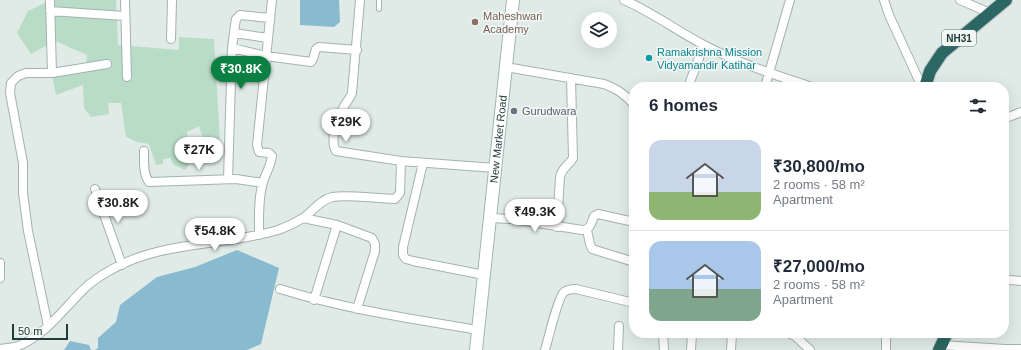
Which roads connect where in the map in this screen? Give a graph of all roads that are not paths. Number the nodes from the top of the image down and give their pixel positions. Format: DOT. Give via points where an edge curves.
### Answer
graph roads {
  1 [pos="50,0"];
  2 [pos="125,0"];
  3 [pos="172,0"];
  4 [pos="272,0"];
  5 [pos="360,0"];
  6 [pos="379,0"];
  7 [pos="513,0"];
  8 [pos="624,0"];
  9 [pos="790,0"];
  10 [pos="884,0"];
  11 [pos="960,0"];
  12 [pos="1006,0"];
  13 [pos="379,9"];
  14 [pos="50,11"];
  15 [pos="990,13"];
  16 [pos="125,16"];
  17 [pos="270,18"];
  18 [pos="234,33"];
  19 [pos="268,38"];
  20 [pos="171,39"];
  21 [pos="704,45"];
  22 [pos="232,48"];
  23 [pos="357,50"];
  24 [pos="266,56"];
  25 [pos="107,64"];
  26 [pos="506,67"];
  27 [pos="52,73"];
  28 [pos="769,73"];
  29 [pos="127,77"];
  30 [pos="571,78"];
  31 [pos="690,82"];
  32 [pos="766,82"];
  33 [pos="797,82"];
  34 [pos="922,82"];
  35 [pos="926,82"];
  36 [pos="629,98"];
  37 [pos="1021,112"];
  38 [pos="1009,117"];
  39 [pos="144,151"];
  40 [pos="401,161"];
  41 [pos="423,163"];
  42 [pos="495,168"];
  43 [pos="228,179"];
  44 [pos="263,183"];
  45 [pos="95,189"];
  46 [pos="303,218"];
  47 [pos="490,218"];
  48 [pos="629,221"];
  49 [pos="337,225"];
  50 [pos="558,227"];
  51 [pos="587,230"];
  52 [pos="259,235"];
  53 [pos="629,260"];
  54 [pos="0,263"];
  55 [pos="122,265"];
  56 [pos="484,275"];
  57 [pos="0,278"];
  58 [pos="1009,281"];
  59 [pos="1021,281"];
  60 [pos="280,290"];
  61 [pos="314,300"];
  62 [pos="629,302"];
  63 [pos="357,309"];
  64 [pos="48,326"];
  65 [pos="619,326"];
  66 [pos="478,330"];
  67 [pos="663,338"];
  68 [pos="692,338"];
  69 [pos="732,338"];
  70 [pos="797,338"];
  71 [pos="886,338"];
  72 [pos="944,338"];
  73 [pos="940,347"];
  74 [pos="18,348"];
  75 [pos="0,349"];
  76 [pos="1021,349"];
  77 [pos="476,350"];
  78 [pos="545,350"];
  79 [pos="618,350"];
  80 [pos="664,350"];
  81 [pos="691,350"];
  82 [pos="731,350"];
  83 [pos="810,350"];
  84 [pos="886,350"];
  1 -- 14 [label="street"];
  2 -- 16 [label="street"];
  3 -- 20 [label="street"];
  4 -- 17 [label="street"];
  5 -- 23 [label="street"];
  6 -- 13 [label="lane"];
  7 -- 26 [label="street, New Market Road"];
  8 -- 21 [label="street"];
  9 -- 28 [label="street"];
  10 -- 34 [label="street"];
  11 -- 15 [label="street"];
  12 -- 15 [label="highway, NH31"];
  14 -- 16 [label="street"];
  14 -- 27 [label="street"];
  15 -- 35 [label="highway, NH31" via="942,53"];
  16 -- 29 [label="street"];
  17 -- 18 [label="street" via="240,15 236,19"];
  17 -- 19 [label="street"];
  18 -- 19 [label="street"];
  18 -- 22 [label="street"];
  19 -- 24 [label="street"];
  21 -- 28 [label="street"];
  21 -- 31 [label="street"];
  22 -- 24 [label="street"];
  22 -- 43 [label="street"];
  23 -- 24 [label="street" via="318,47 311,62"];
  23 -- 40 [label="street" via="352,93 340,113 333,136 333,147 336,151 344,153"];
  24 -- 44 [label="street" via="257,145 259,152 272,156 272,161"];
  25 -- 27 [label="street"];
  26 -- 30 [label="street"];
  26 -- 42 [label="street, New Market Road"];
  27 -- 64 [label="street" via="26,73 18,76 11,83 10,93 23,163 26,224"];
  28 -- 32 [label="street"];
  28 -- 33 [label="street"];
  30 -- 36 [label="street" via="616,88"];
  30 -- 50 [label="street" via="573,158 562,170 560,177"];
  37 -- 38 [label="street"];
  39 -- 43 [label="street" via="145,172 149,182"];
  40 -- 41 [label="street"];
  40 -- 46 [label="street" via="400,193 395,199 331,197"];
  41 -- 42 [label="street"];
  41 -- 56 [label="street" via="403,255 406,260"];
  42 -- 47 [label="street, New Market Road"];
  43 -- 44 [label="street"];
  44 -- 52 [label="street" via="258,212"];
  45 -- 55 [label="street"];
  46 -- 49 [label="street"];
  46 -- 52 [label="street"];
  47 -- 50 [label="street"];
  47 -- 56 [label="street, New Market Road"];
  48 -- 51 [label="street" via="598,214 594,216"];
  49 -- 61 [label="street"];
  49 -- 63 [label="street" via="372,238 375,244"];
  50 -- 51 [label="street"];
  51 -- 53 [label="street" via="592,249"];
  52 -- 55 [label="street" via="177,247 141,256"];
  54 -- 57 [label="street"];
  55 -- 64 [label="street" via="85,287"];
  56 -- 66 [label="street, New Market Road"];
  58 -- 59 [label="street"];
  60 -- 61 [label="street"];
  61 -- 63 [label="street"];
  62 -- 78 [label="street" via="576,289 563,293"];
  63 -- 66 [label="street"];
  64 -- 74 [label="street"];
  65 -- 79 [label="street"];
  66 -- 77 [label="street, New Market Road"];
  67 -- 80 [label="street"];
  68 -- 81 [label="street"];
  69 -- 82 [label="street"];
  70 -- 83 [label="street"];
  71 -- 84 [label="street"];
  72 -- 73 [label="highway"];
  73 -- 76 [label="street"];
  74 -- 75 [label="street"];
}
